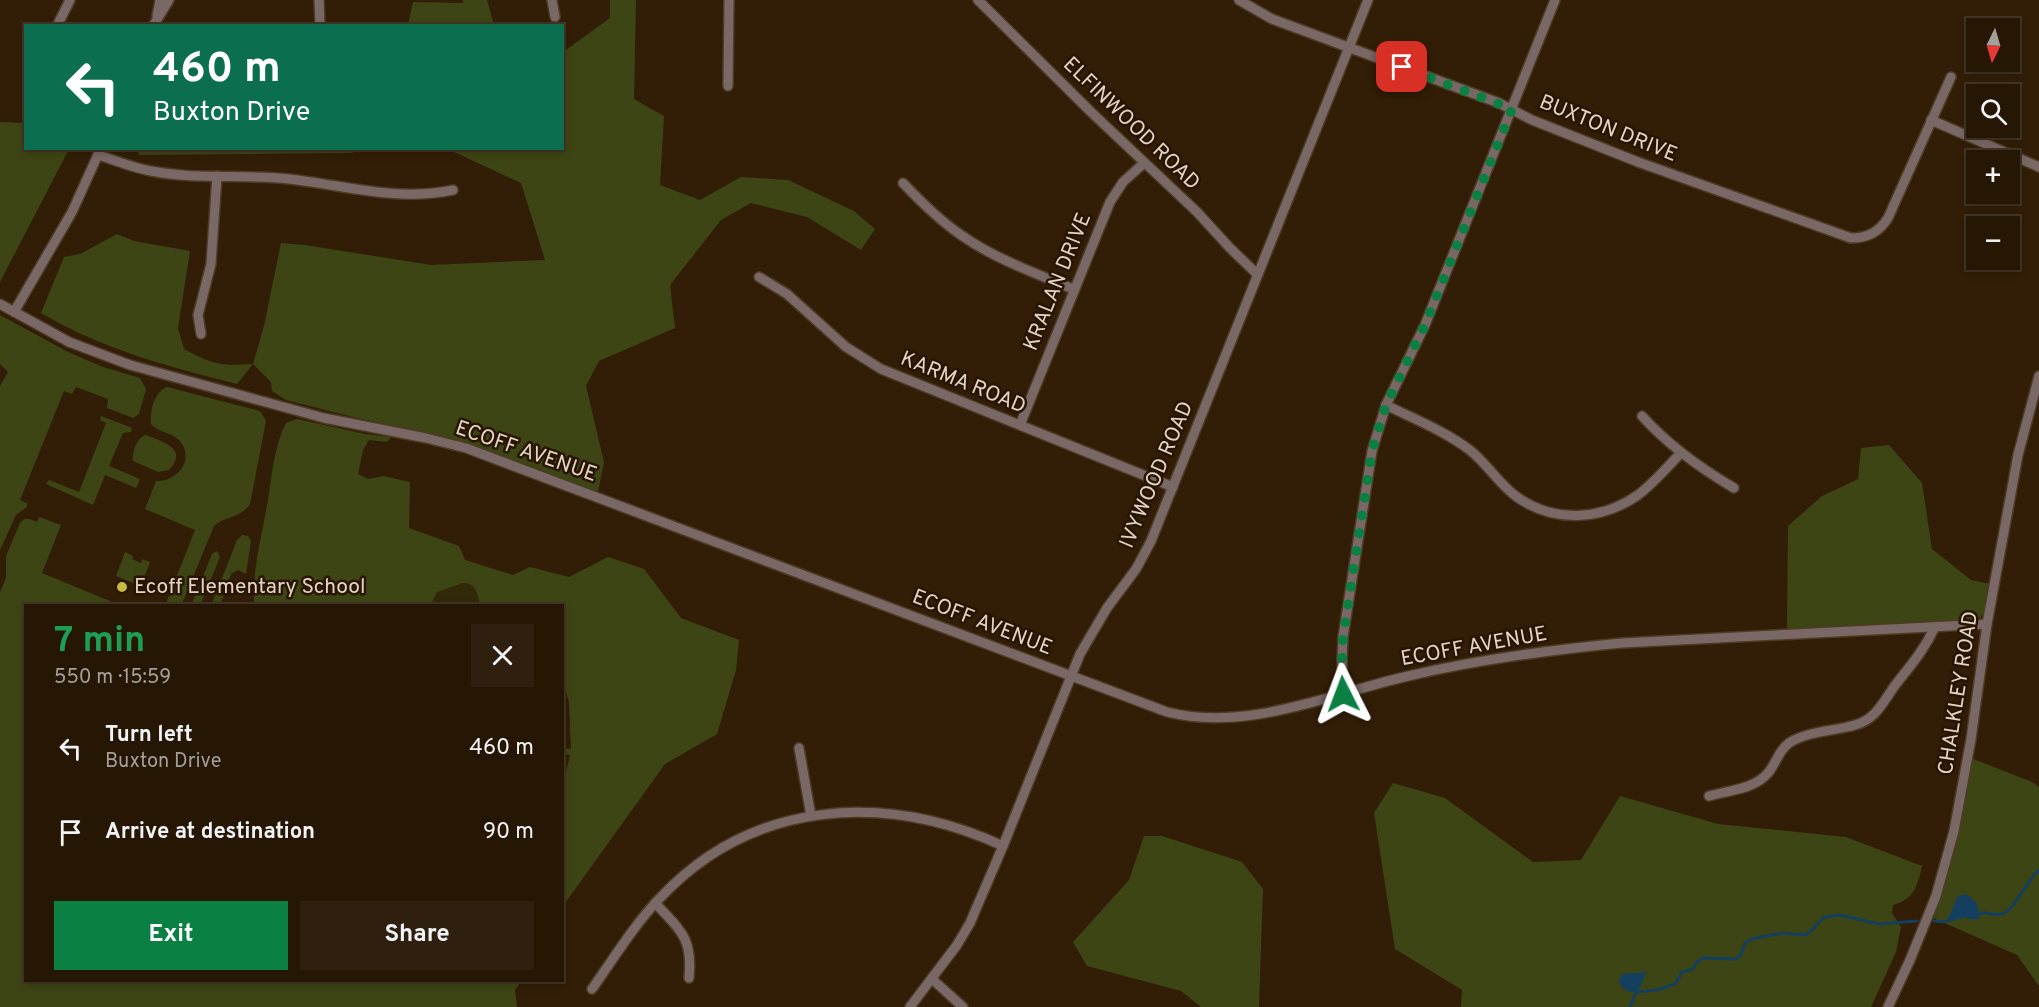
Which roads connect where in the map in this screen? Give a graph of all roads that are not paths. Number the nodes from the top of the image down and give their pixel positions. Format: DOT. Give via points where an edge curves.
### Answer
graph roads {
  1 [pos="70,0"];
  2 [pos="160,0"];
  3 [pos="169,0"];
  4 [pos="319,0"];
  5 [pos="552,0"];
  6 [pos="729,0"];
  7 [pos="978,0"];
  8 [pos="1239,0"];
  9 [pos="1368,0"];
  10 [pos="1555,0"];
  11 [pos="555,17"];
  12 [pos="155,22"];
  13 [pos="58,24"];
  14 [pos="320,24"];
  15 [pos="1350,47"];
  16 [pos="1951,77"];
  17 [pos="728,86"];
  18 [pos="1512,109"];
  19 [pos="1931,120"];
  20 [pos="100,152"];
  21 [pos="1144,163"];
  22 [pos="2039,167"];
  23 [pos="217,176"];
  24 [pos="903,183"];
  25 [pos="453,190"];
  26 [pos="1257,274"];
  27 [pos="759,277"];
  28 [pos="1073,289"];
  29 [pos="0,304"];
  30 [pos="14,312"];
  31 [pos="201,334"];
  32 [pos="2039,376"];
  33 [pos="1386,405"];
  34 [pos="1642,416"];
  35 [pos="1020,425"];
  36 [pos="1681,453"];
  37 [pos="1173,487"];
  38 [pos="1734,488"];
  39 [pos="1987,624"];
  40 [pos="1935,627"];
  41 [pos="1070,676"];
  42 [pos="1343,694"];
  43 [pos="799,748"];
  44 [pos="1709,796"];
  45 [pos="811,816"];
  46 [pos="1003,846"];
  47 [pos="655,903"];
  48 [pos="689,978"];
  49 [pos="932,980"];
  50 [pos="592,989"];
  51 [pos="910,1007"];
  52 [pos="963,1007"];
  53 [pos="1888,1007"];
  1 -- 13 [label="street"];
  2 -- 12 [label="street"];
  3 -- 12 [label="street"];
  4 -- 14 [label="street"];
  5 -- 11 [label="street"];
  6 -- 17 [label="street"];
  7 -- 21 [label="street, ELFINWOOD ROAD"];
  8 -- 15 [label="street, BUXTON DRIVE" via="1272,20"];
  9 -- 15 [label="street, IVYWOOD ROAD"];
  10 -- 18 [label="street"];
  15 -- 18 [label="street, BUXTON DRIVE"];
  15 -- 26 [label="street, IVYWOOD ROAD"];
  16 -- 19 [label="street, BUXTON DRIVE"];
  18 -- 19 [label="street, BUXTON DRIVE" via="1568,135 1851,238 1867,236 1888,218"];
  18 -- 33 [label="street" via="1425,325"];
  19 -- 22 [label="street"];
  20 -- 23 [label="street" via="150,171"];
  20 -- 30 [label="street" via="72,212"];
  21 -- 26 [label="street, ELFINWOOD ROAD"];
  21 -- 28 [label="street, KRALAN DRIVE" via="1123,182 1110,202"];
  23 -- 25 [label="street" via="292,179 364,191 433,194"];
  23 -- 31 [label="street" via="211,264 198,315"];
  24 -- 28 [label="street" via="941,220 981,248"];
  26 -- 37 [label="street, IVYWOOD ROAD"];
  27 -- 35 [label="street, KARMA ROAD" via="787,294 846,346 881,369"];
  28 -- 35 [label="street, KRALAN DRIVE"];
  29 -- 30 [label="street, ECOFF AVENUE"];
  30 -- 41 [label="street, ECOFF AVENUE" via="69,342 130,365 324,418 466,448"];
  32 -- 39 [label="street, CHALKLEY ROAD" via="2021,440"];
  33 -- 36 [label="street" via="1461,444 1517,497 1557,514 1599,514 1623,504"];
  33 -- 42 [label="street" via="1372,451 1343,637"];
  34 -- 36 [label="street"];
  35 -- 37 [label="street, KARMA ROAD"];
  36 -- 38 [label="street"];
  37 -- 41 [label="street, IVYWOOD ROAD" via="1146,552 1093,630"];
  39 -- 40 [label="street, ECOFF AVENUE"];
  39 -- 53 [label="street, CHALKLEY ROAD" via="1954,831 1936,896"];
  40 -- 42 [label="street, ECOFF AVENUE" via="1580,647 1436,670"];
  40 -- 44 [label="street" via="1919,657 1874,715 1856,725 1796,740 1782,750 1759,782"];
  41 -- 42 [label="street, ECOFF AVENUE" via="1167,712 1197,718 1256,714"];
  41 -- 46 [label="street, IVYWOOD ROAD"];
  43 -- 45 [label="street"];
  45 -- 46 [label="street" via="858,812 909,816 955,827"];
  45 -- 47 [label="street" via="760,830 721,848"];
  46 -- 49 [label="street, IVYWOOD ROAD" via="970,923"];
  47 -- 48 [label="street" via="687,942"];
  47 -- 50 [label="street"];
  49 -- 51 [label="street, IVYWOOD ROAD"];
  49 -- 52 [label="street"];
}
